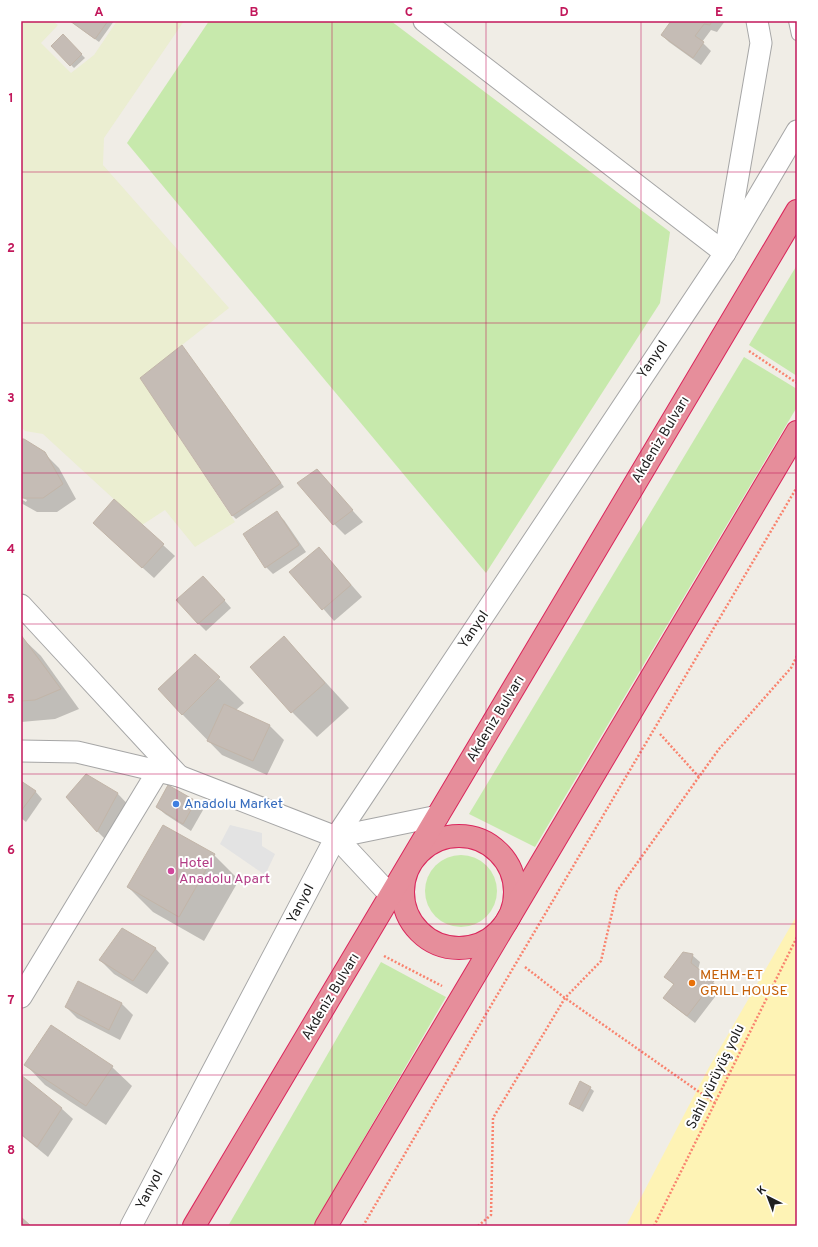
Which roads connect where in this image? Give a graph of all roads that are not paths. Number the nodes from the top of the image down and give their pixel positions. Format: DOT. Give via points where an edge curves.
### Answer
graph roads {
  1 [pos="424,21"];
  2 [pos="757,21"];
  3 [pos="794,21"];
  4 [pos="797,35"];
  5 [pos="797,131"];
  6 [pos="797,211"];
  7 [pos="725,253"];
  8 [pos="797,432"];
  9 [pos="21,605"];
  10 [pos="21,751"];
  11 [pos="158,771"];
  12 [pos="179,776"];
  13 [pos="438,816"];
  14 [pos="336,837"];
  15 [pos="409,866"];
  16 [pos="391,896"];
  17 [pos="510,918"];
  18 [pos="21,997"];
  19 [pos="131,1226"];
  20 [pos="194,1226"];
  21 [pos="326,1226"];
  1 -- 7 [label="street"];
  2 -- 7 [label="street, Yanyol" via="761,43"];
  3 -- 4 [label="lane"];
  5 -- 7 [label="street"];
  6 -- 13 [label="highway, Akdeniz Bulvarı"];
  7 -- 14 [label="street, Yanyol"];
  8 -- 17 [label="highway"];
  9 -- 12 [label="street"];
  10 -- 11 [label="street" via="78,752"];
  11 -- 12 [label="street"];
  11 -- 18 [label="street"];
  12 -- 14 [label="street"];
  13 -- 14 [label="street"];
  13 -- 15 [label="highway, Akdeniz Bulvarı"];
  14 -- 16 [label="street"];
  14 -- 19 [label="street, Yanyol"];
  15 -- 16 [label="highway, Akdeniz Bulvarı"];
  15 -- 17 [label="highway" via="403,885 404,904 412,922 425,937 442,946 462,948 481,944 498,933"];
  15 -- 17 [label="highway" via="419,852 434,841 451,836 468,836 485,841 507,861 516,883 515,901"];
  16 -- 20 [label="highway, Akdeniz Bulvarı"];
  17 -- 21 [label="highway"];
}
